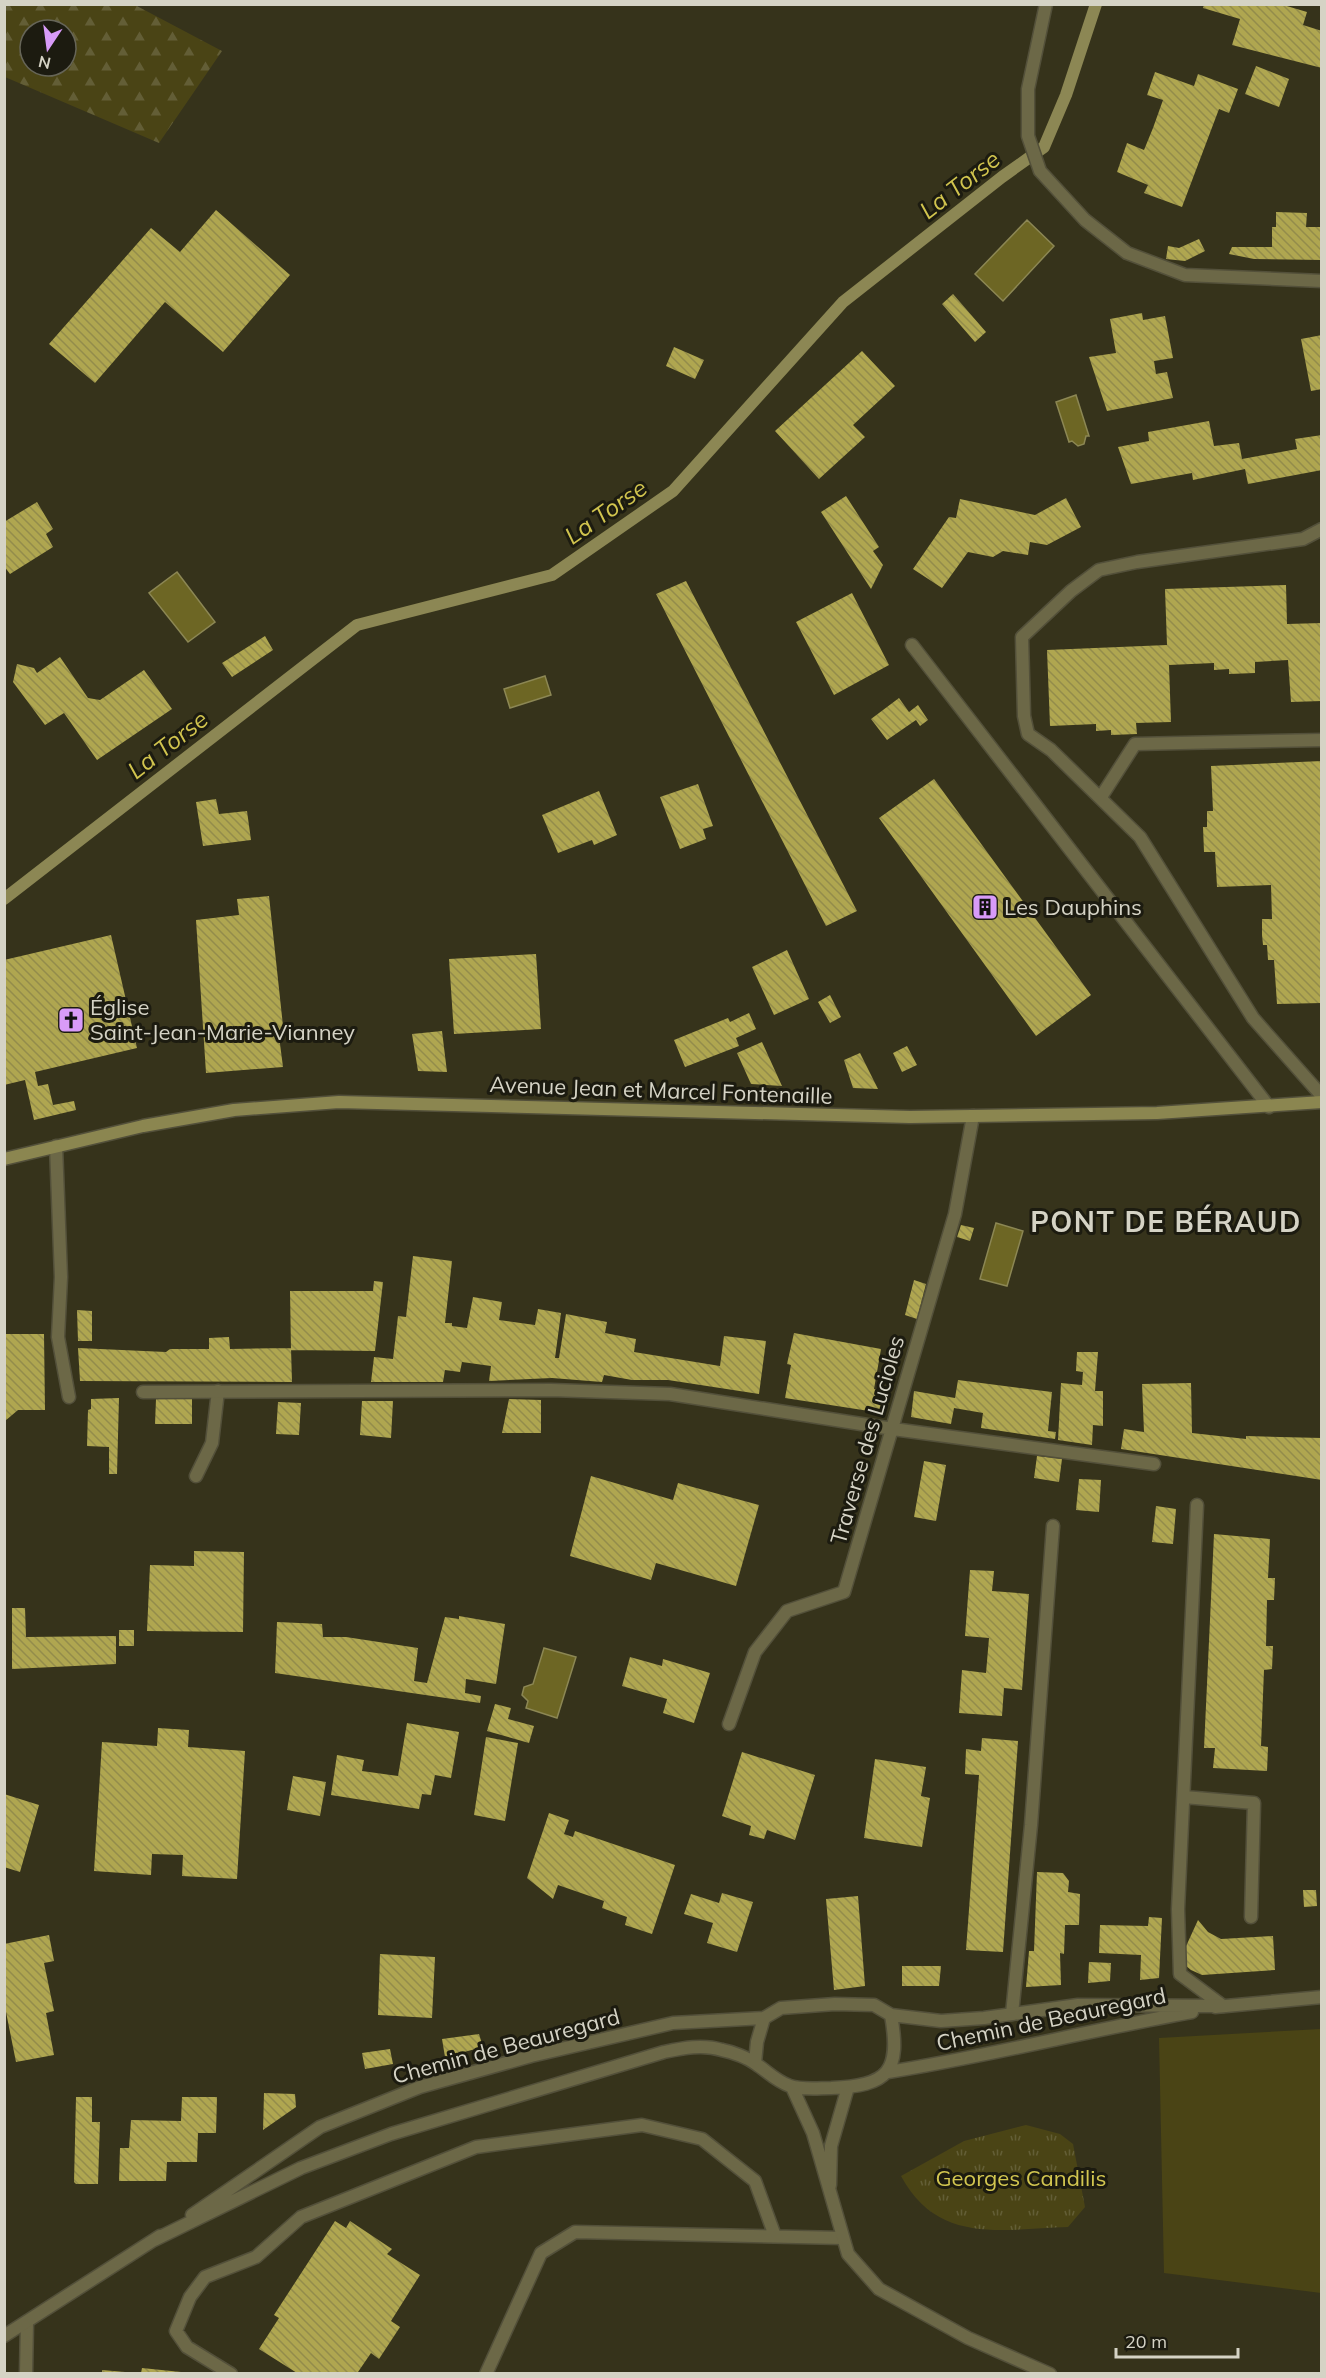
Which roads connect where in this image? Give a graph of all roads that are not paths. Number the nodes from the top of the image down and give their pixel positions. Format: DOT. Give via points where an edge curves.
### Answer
graph roads {
  1 [pos="1046,4"];
  2 [pos="1322,280"];
  3 [pos="1322,529"];
  4 [pos="912,645"];
  5 [pos="1322,740"];
  6 [pos="1101,797"];
  7 [pos="1322,1096"];
  8 [pos="1322,1102"];
  9 [pos="1269,1107"];
  10 [pos="972,1116"];
  11 [pos="56,1146"];
  12 [pos="4,1160"];
  13 [pos="218,1391"];
  14 [pos="143,1392"];
  15 [pos="69,1397"];
  16 [pos="893,1429"];
  17 [pos="1154,1464"];
  18 [pos="196,1476"];
  19 [pos="1197,1505"];
  20 [pos="1053,1526"];
  21 [pos="729,1724"];
  22 [pos="1184,1797"];
  23 [pos="1251,1917"];
  24 [pos="1322,1996"];
  25 [pos="1223,2006"];
  26 [pos="1012,2014"];
  27 [pos="891,2015"];
  28 [pos="764,2018"];
  29 [pos="755,2062"];
  30 [pos="888,2072"];
  31 [pos="792,2087"];
  32 [pos="848,2087"];
  33 [pos="830,2199"];
  34 [pos="775,2236"];
  35 [pos="843,2238"];
  36 [pos="154,2240"];
  37 [pos="27,2322"];
  38 [pos="4,2336"];
  39 [pos="26,2373"];
  40 [pos="231,2373"];
  41 [pos="486,2373"];
  42 [pos="1050,2373"];
  1 -- 2 [label="street" via="1028,89 1028,136 1040,171 1085,220 1127,253 1185,275"];
  3 -- 6 [label="street" via="1303,539 1099,570 1022,637 1028,734"];
  4 -- 9 [label="street"];
  5 -- 6 [label="street" via="1135,744"];
  6 -- 7 [label="street" via="1140,837 1253,1018"];
  8 -- 9 [label="main road, Avenue Jean et Marcel Fontenaille"];
  9 -- 10 [label="main road, Avenue Jean et Marcel Fontenaille"];
  10 -- 11 [label="main road, Avenue Jean et Marcel Fontenaille" via="339,1102 234,1110"];
  10 -- 16 [label="street, Traverse des Lucioles" via="955,1214"];
  11 -- 12 [label="main road, Avenue Jean et Marcel Fontenaille"];
  11 -- 15 [label="street" via="61,1277 58,1337"];
  13 -- 14 [label="street"];
  13 -- 16 [label="street" via="620,1390 670,1394"];
  13 -- 18 [label="street" via="212,1443"];
  16 -- 17 [label="street"];
  16 -- 21 [label="street, Traverse des Lucioles" via="844,1592 787,1611 755,1652"];
  19 -- 22 [label="street"];
  20 -- 26 [label="street" via="1031,1825"];
  22 -- 23 [label="street" via="1254,1803"];
  22 -- 25 [label="street" via="1178,1910 1180,1974"];
  24 -- 25 [label="street, Chemin de Beauregard"];
  25 -- 26 [label="street, Chemin de Beauregard" via="1078,2005"];
  25 -- 30 [label="street, Chemin de Beauregard" via="1096,2029 978,2058"];
  26 -- 27 [label="street, Chemin de Beauregard" via="941,2020"];
  27 -- 28 [label="street" via="874,2005 835,2004 781,2008"];
  27 -- 30 [label="street" via="895,2041"];
  28 -- 29 [label="street"];
  28 -- 36 [label="street, Chemin de Beauregard" via="673,2023 420,2087 320,2127"];
  29 -- 31 [label="street" via="773,2078"];
  29 -- 36 [label="street, Chemin de Beauregard" via="722,2049 690,2046 664,2052 381,2138 301,2168"];
  30 -- 32 [label="street" via="874,2082"];
  31 -- 32 [label="street"];
  31 -- 33 [label="street" via="813,2133"];
  32 -- 33 [label="street" via="831,2146"];
  33 -- 35 [label="street"];
  34 -- 35 [label="street"];
  34 -- 40 [label="street" via="755,2181 702,2139 642,2125 476,2147 301,2217 256,2257 205,2277 190,2296 176,2331 188,2347"];
  34 -- 41 [label="street" via="575,2232 541,2253"];
  35 -- 42 [label="street" via="848,2254 879,2289 968,2338"];
  36 -- 37 [label="street, Chemin de Beauregard"];
  37 -- 38 [label="street, Chemin de Beauregard"];
  37 -- 39 [label="street"];
}
